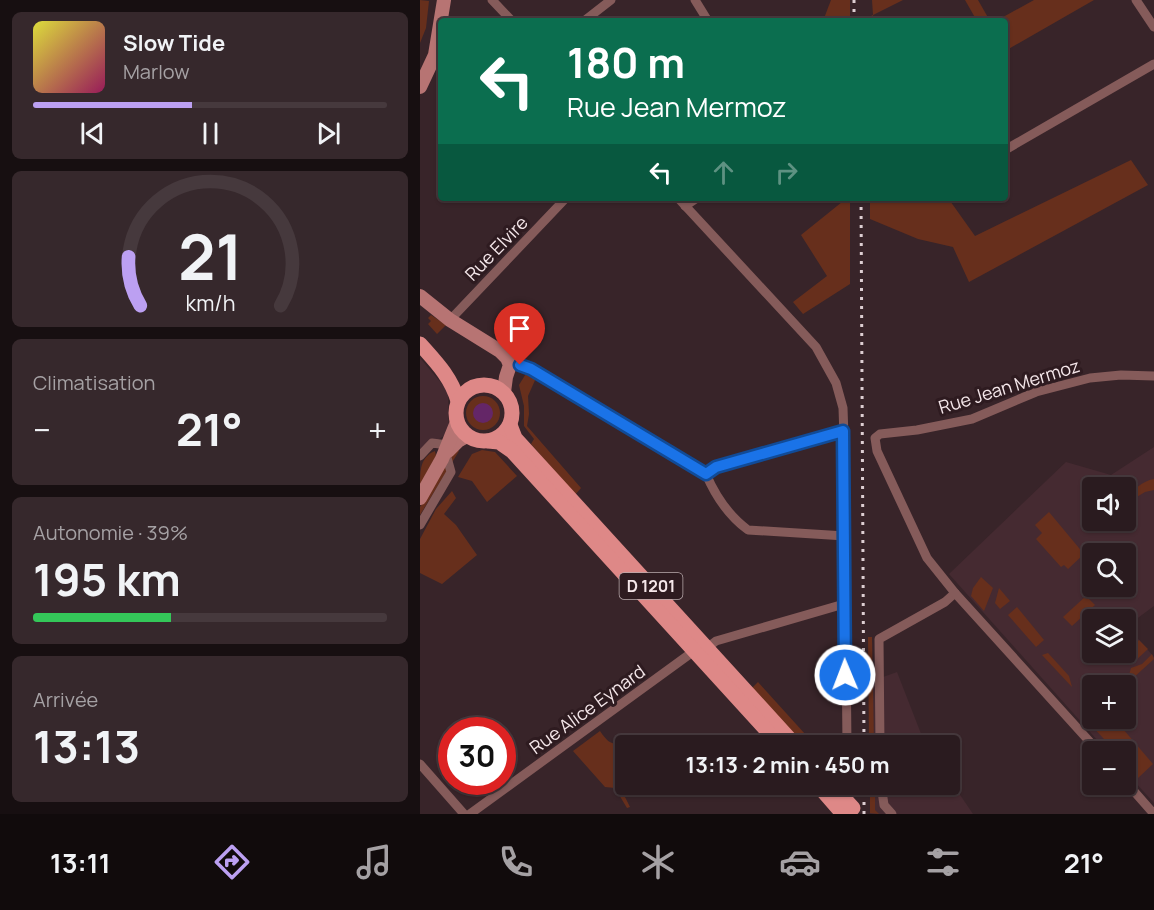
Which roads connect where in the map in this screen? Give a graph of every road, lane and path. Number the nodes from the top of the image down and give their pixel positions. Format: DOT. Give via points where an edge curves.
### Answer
graph roads {
  1 [pos="444,0"];
  2 [pos="492,0"];
  3 [pos="611,0"];
  4 [pos="695,0"];
  5 [pos="1136,0"];
  6 [pos="441,18"];
  7 [pos="509,18"];
  8 [pos="588,18"];
  9 [pos="706,18"];
  10 [pos="1154,27"];
  11 [pos="438,37"];
  12 [pos="1154,64"];
  13 [pos="420,87"];
  14 [pos="1008,148"];
  15 [pos="563,201"];
  16 [pos="682,202"];
  17 [pos="420,296"];
  18 [pos="450,320"];
  19 [pos="420,344"];
  20 [pos="439,365"];
  21 [pos="1154,376"];
  22 [pos="504,380"];
  23 [pos="473,386"];
  24 [pos="458,401"];
  25 [pos="510,425"];
  26 [pos="843,431"];
  27 [pos="488,441"];
  28 [pos="452,442"];
  29 [pos="420,456"];
  30 [pos="706,474"];
  31 [pos="420,498"];
  32 [pos="420,525"];
  33 [pos="844,536"];
  34 [pos="955,593"];
  35 [pos="844,604"];
  36 [pos="700,649"];
  37 [pos="772,735"];
  38 [pos="785,735"];
  39 [pos="847,735"];
  40 [pos="880,735"];
  41 [pos="1089,741"];
  42 [pos="420,764"];
  43 [pos="1136,794"];
  44 [pos="830,795"];
  45 [pos="838,795"];
  46 [pos="882,795"];
  47 [pos="848,811"];
  48 [pos="464,814"];
  49 [pos="470,814"];
  50 [pos="892,814"];
  51 [pos="1154,814"];
  1 -- 6 [label="street"];
  2 -- 7 [label="street"];
  3 -- 8 [label="street"];
  4 -- 9 [label="street"];
  5 -- 10 [label="street"];
  11 -- 13 [label="street" via="435,55"];
  12 -- 14 [label="street"];
  15 -- 18 [label="street, Rue Elvire"];
  16 -- 26 [label="street" via="816,347 836,383 843,408"];
  17 -- 18 [label="street"];
  18 -- 22 [label="street" via="507,358"];
  19 -- 20 [label="main road"];
  20 -- 23 [label="main road"];
  20 -- 24 [label="main road"];
  21 -- 34 [label="street, Rue Jean Mermoz" via="1090,378 1036,392 972,418 875,438 877,451 927,558"];
  22 -- 23 [label="main road"];
  22 -- 25 [label="main road" via="512,408"];
  22 -- 30 [label="street" via="520,365 531,369"];
  23 -- 24 [label="main road"];
  24 -- 28 [label="main road"];
  25 -- 27 [label="main road"];
  25 -- 36 [label="main road, D 1201" via="516,438"];
  26 -- 30 [label="street" via="716,467"];
  26 -- 33 [label="street"];
  27 -- 28 [label="main road"];
  27 -- 36 [label="main road, D 1201" via="499,442 512,451"];
  28 -- 29 [label="street" via="432,443"];
  28 -- 31 [label="street"];
  28 -- 32 [label="street" via="451,472"];
  30 -- 33 [label="street" via="716,495 748,530"];
  33 -- 35 [label="street"];
  34 -- 40 [label="street" via="879,639"];
  34 -- 41 [label="street"];
  35 -- 36 [label="street, Rue Alice Eynard"];
  35 -- 39 [label="street"];
  36 -- 37 [label="main road, D 1201"];
  36 -- 38 [label="main road, D 1201"];
  36 -- 49 [label="street, Rue Alice Eynard"];
  42 -- 48 [label="street"];
  43 -- 51 [label="street"];
  44 -- 47 [label="main road"];
  45 -- 47 [label="main road"];
  46 -- 50 [label="street"];
}
